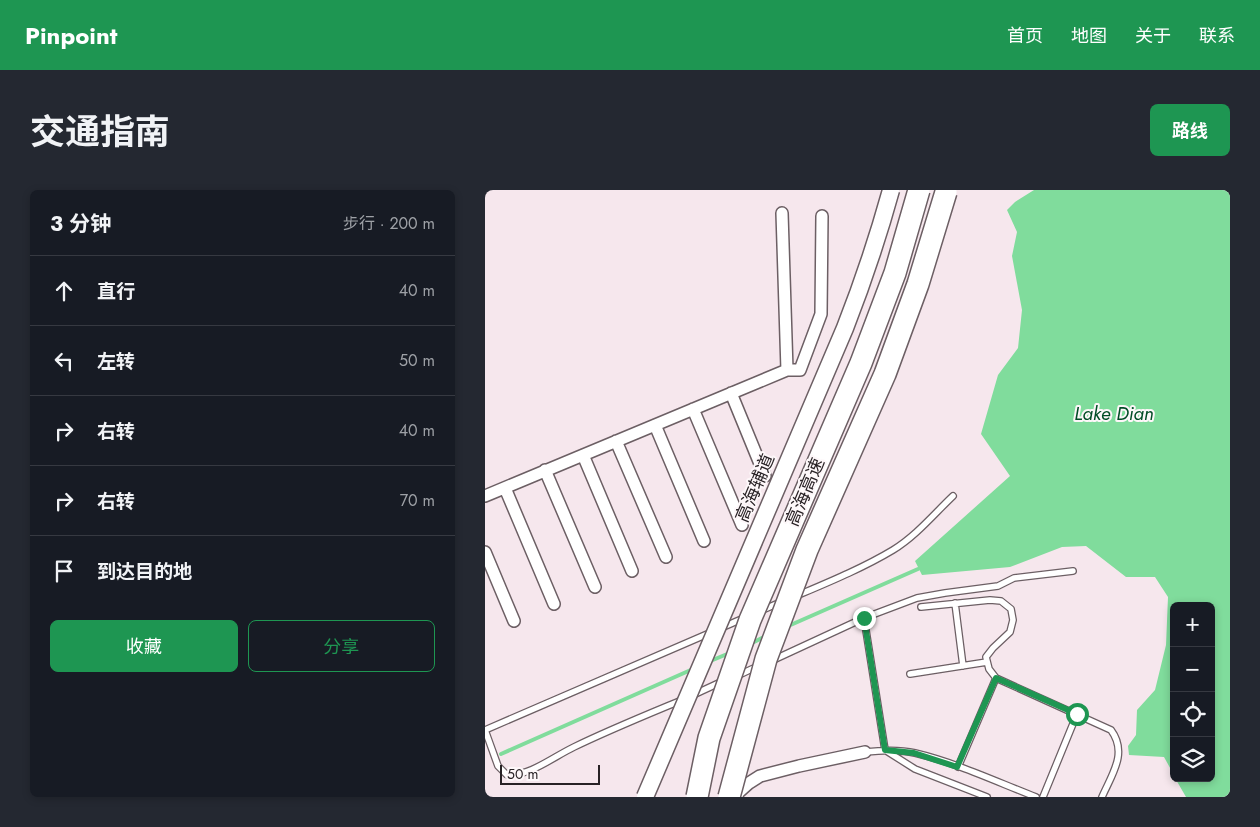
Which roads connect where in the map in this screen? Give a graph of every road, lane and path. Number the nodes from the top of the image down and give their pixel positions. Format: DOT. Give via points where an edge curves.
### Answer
graph roads {
  1 [pos="891,190"];
  2 [pos="919,190"];
  3 [pos="946,192"];
  4 [pos="783,214"];
  5 [pos="822,216"];
  6 [pos="787,370"];
  7 [pos="731,393"];
  8 [pos="693,409"];
  9 [pos="655,425"];
  10 [pos="617,441"];
  11 [pos="583,455"];
  12 [pos="545,470"];
  13 [pos="765,476"];
  14 [pos="505,488"];
  15 [pos="485,496"];
  16 [pos="953,496"];
  17 [pos="742,526"];
  18 [pos="704,541"];
  19 [pos="485,552"];
  20 [pos="666,557"];
  21 [pos="632,572"];
  22 [pos="1073,572"];
  23 [pos="595,587"];
  24 [pos="554,604"];
  25 [pos="955,604"];
  26 [pos="921,607"];
  27 [pos="864,618"];
  28 [pos="514,620"];
  29 [pos="987,662"];
  30 [pos="963,666"];
  31 [pos="910,674"];
  32 [pos="996,678"];
  33 [pos="1077,714"];
  34 [pos="485,730"];
  35 [pos="885,750"];
  36 [pos="865,752"];
  37 [pos="957,767"];
  38 [pos="645,797"];
  39 [pos="697,797"];
  40 [pos="729,797"];
  41 [pos="737,797"];
  42 [pos="987,797"];
  43 [pos="1036,797"];
  44 [pos="1043,797"];
  45 [pos="1102,797"];
  1 -- 38 [label="main road, 高海辅道, bridge" via="870,261 845,328"];
  2 -- 39 [label="highway, 高海高速, bridge" via="895,273 861,363 750,620 709,738"];
  3 -- 40 [label="highway, 高海高速, bridge" via="918,284 885,374 807,550 766,659"];
  4 -- 6 [label="street"];
  5 -- 6 [label="street" via="821,314 800,370"];
  6 -- 7 [label="street"];
  7 -- 8 [label="street"];
  7 -- 13 [label="street"];
  8 -- 9 [label="street"];
  8 -- 17 [label="street"];
  9 -- 10 [label="street"];
  9 -- 18 [label="street"];
  10 -- 11 [label="street"];
  10 -- 20 [label="street"];
  11 -- 12 [label="street"];
  11 -- 21 [label="street"];
  12 -- 14 [label="street"];
  12 -- 23 [label="street"];
  14 -- 15 [label="street"];
  14 -- 24 [label="street"];
  16 -- 34 [label="lane" via="894,549 836,579"];
  19 -- 28 [label="street"];
  22 -- 27 [label="lane" via="1014,578 998,586 917,598"];
  25 -- 26 [label="lane"];
  25 -- 29 [label="lane" via="990,600 1001,601 1011,609 1010,632 993,648"];
  25 -- 30 [label="lane"];
  27 -- 34 [label="lane" via="516,776 507,775 498,766"];
  27 -- 35 [label="lane"];
  29 -- 30 [label="lane"];
  29 -- 32 [label="lane"];
  30 -- 31 [label="lane"];
  32 -- 33 [label="lane"];
  32 -- 37 [label="lane"];
  33 -- 44 [label="lane"];
  33 -- 45 [label="lane" via="1111,730 1117,738 1120,750"];
  35 -- 36 [label="lane"];
  35 -- 37 [label="lane" via="914,753"];
  35 -- 42 [label="lane" via="915,769"];
  36 -- 41 [label="street" via="760,776"];
  37 -- 43 [label="lane"];
}
